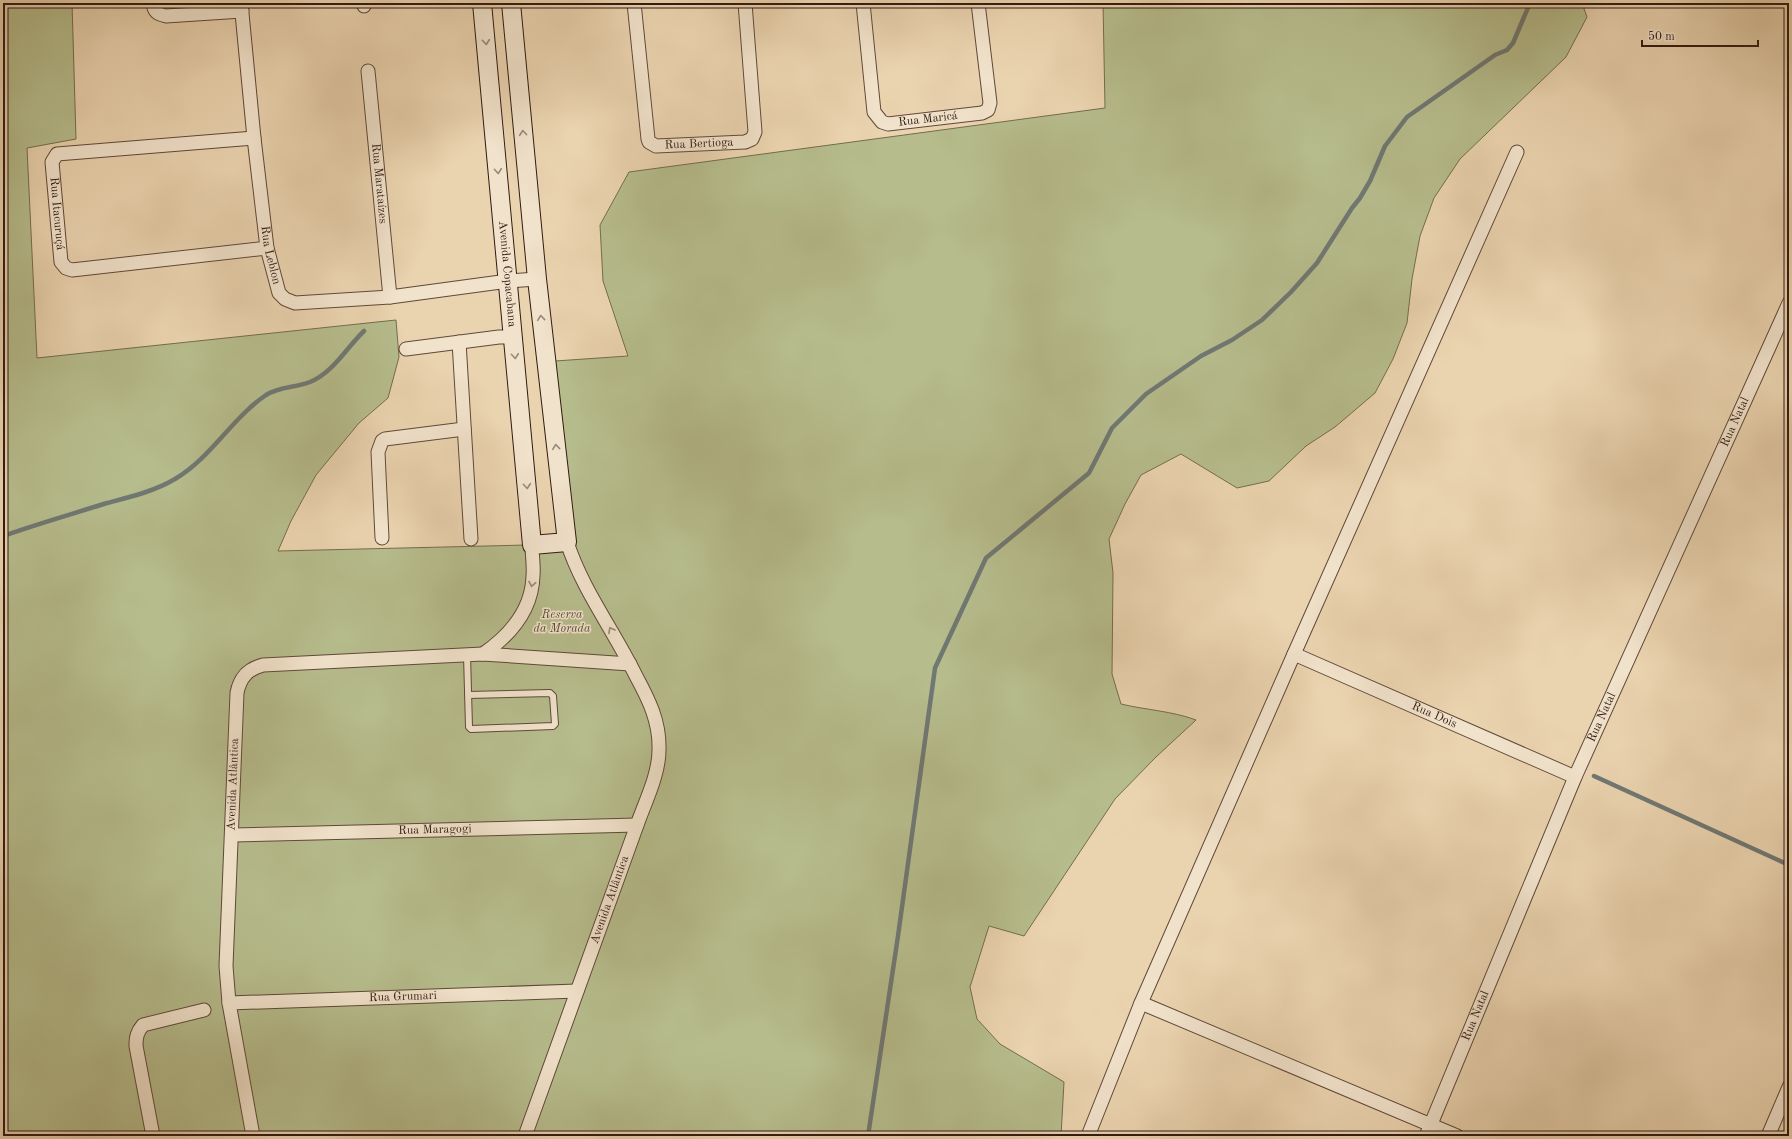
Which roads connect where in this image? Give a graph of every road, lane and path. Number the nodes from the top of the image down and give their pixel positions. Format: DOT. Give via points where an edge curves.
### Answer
graph roads {
  1 [pos="153,3"];
  2 [pos="482,3"];
  3 [pos="511,3"];
  4 [pos="634,3"];
  5 [pos="745,3"];
  6 [pos="863,3"];
  7 [pos="978,3"];
  8 [pos="241,7"];
  9 [pos="368,71"];
  10 [pos="254,138"];
  11 [pos="1517,152"];
  12 [pos="267,248"];
  13 [pos="537,279"];
  14 [pos="508,281"];
  15 [pos="390,297"];
  16 [pos="1789,303"];
  17 [pos="514,337"];
  18 [pos="459,342"];
  19 [pos="406,349"];
  20 [pos="464,429"];
  21 [pos="382,538"];
  22 [pos="471,539"];
  23 [pos="567,542"];
  24 [pos="532,545"];
  25 [pos="483,654"];
  26 [pos="1294,654"];
  27 [pos="467,655"];
  28 [pos="630,664"];
  29 [pos="468,695"];
  30 [pos="1575,777"];
  31 [pos="637,825"];
  32 [pos="232,835"];
  33 [pos="577,991"];
  34 [pos="1141,1003"];
  35 [pos="229,1004"];
  36 [pos="204,1010"];
  37 [pos="1789,1087"];
  38 [pos="1428,1130"];
  39 [pos="153,1136"];
  40 [pos="254,1136"];
  41 [pos="525,1136"];
  42 [pos="1088,1136"];
  43 [pos="1457,1136"];
  44 [pos="1768,1136"];
  1 -- 8 [label="street" via="157,13 166,16"];
  2 -- 14 [label="street, Avenida Copacabana, one-way"];
  13 -- 3 [label="street, one-way"];
  4 -- 5 [label="street, Rua Bertioga" via="648,139 656,146 745,142 752,139 755,132"];
  6 -- 7 [label="street, Rua Maricá" via="874,112 882,122 888,124 982,113 988,110 990,103"];
  8 -- 10 [label="street, Rua Leblon"];
  9 -- 15 [label="street, Rua Marataízes"];
  10 -- 12 [label="street, Rua Leblon"];
  10 -- 12 [label="street, Rua Itacuruçá" via="57,154 52,162 61,262 72,270"];
  11 -- 26 [label="street"];
  12 -- 15 [label="street, Rua Leblon" via="279,293 295,303"];
  13 -- 14 [label="street, Rua Leblon"];
  23 -- 13 [label="street, one-way"];
  14 -- 15 [label="street, Rua Leblon"];
  14 -- 17 [label="street, Avenida Copacabana"];
  16 -- 30 [label="street, Rua Natal"];
  17 -- 18 [label="street"];
  17 -- 24 [label="street, Avenida Copacabana, one-way"];
  18 -- 19 [label="street"];
  18 -- 20 [label="street"];
  20 -- 21 [label="street" via="382,441 378,452"];
  20 -- 22 [label="street"];
  23 -- 24 [label="street"];
  28 -- 23 [label="street, Avenida Atlântica, one-way" via="574,563"];
  24 -- 25 [label="street, one-way" via="533,578 529,596 518,621 501,641"];
  25 -- 27 [label="street, Avenida Atlântica"];
  25 -- 28 [label="street, Avenida Atlântica"];
  26 -- 30 [label="street, Rua Dois"];
  26 -- 34 [label="street"];
  27 -- 29 [label="lane"];
  27 -- 32 [label="street, Avenida Atlântica" via="263,666 248,671 237,693"];
  28 -- 31 [label="street, Avenida Atlântica" via="652,707 659,729 659,752 655,774"];
  29 -- 29 [label="lane" via="471,729 555,724 553,696 550,693"];
  30 -- 38 [label="street, Rua Natal"];
  31 -- 32 [label="street, Rua Maragogi"];
  31 -- 33 [label="street, Avenida Atlântica"];
  32 -- 35 [label="street, Avenida Atlântica" via="226,966"];
  33 -- 35 [label="street, Rua Grumari"];
  33 -- 41 [label="street, Avenida Atlântica"];
  34 -- 38 [label="street"];
  34 -- 42 [label="street"];
  35 -- 40 [label="street, Avenida Atlântica"];
  36 -- 39 [label="street" via="143,1026 136,1036"];
  37 -- 44 [label="street"];
  38 -- 43 [label="street"];
}
